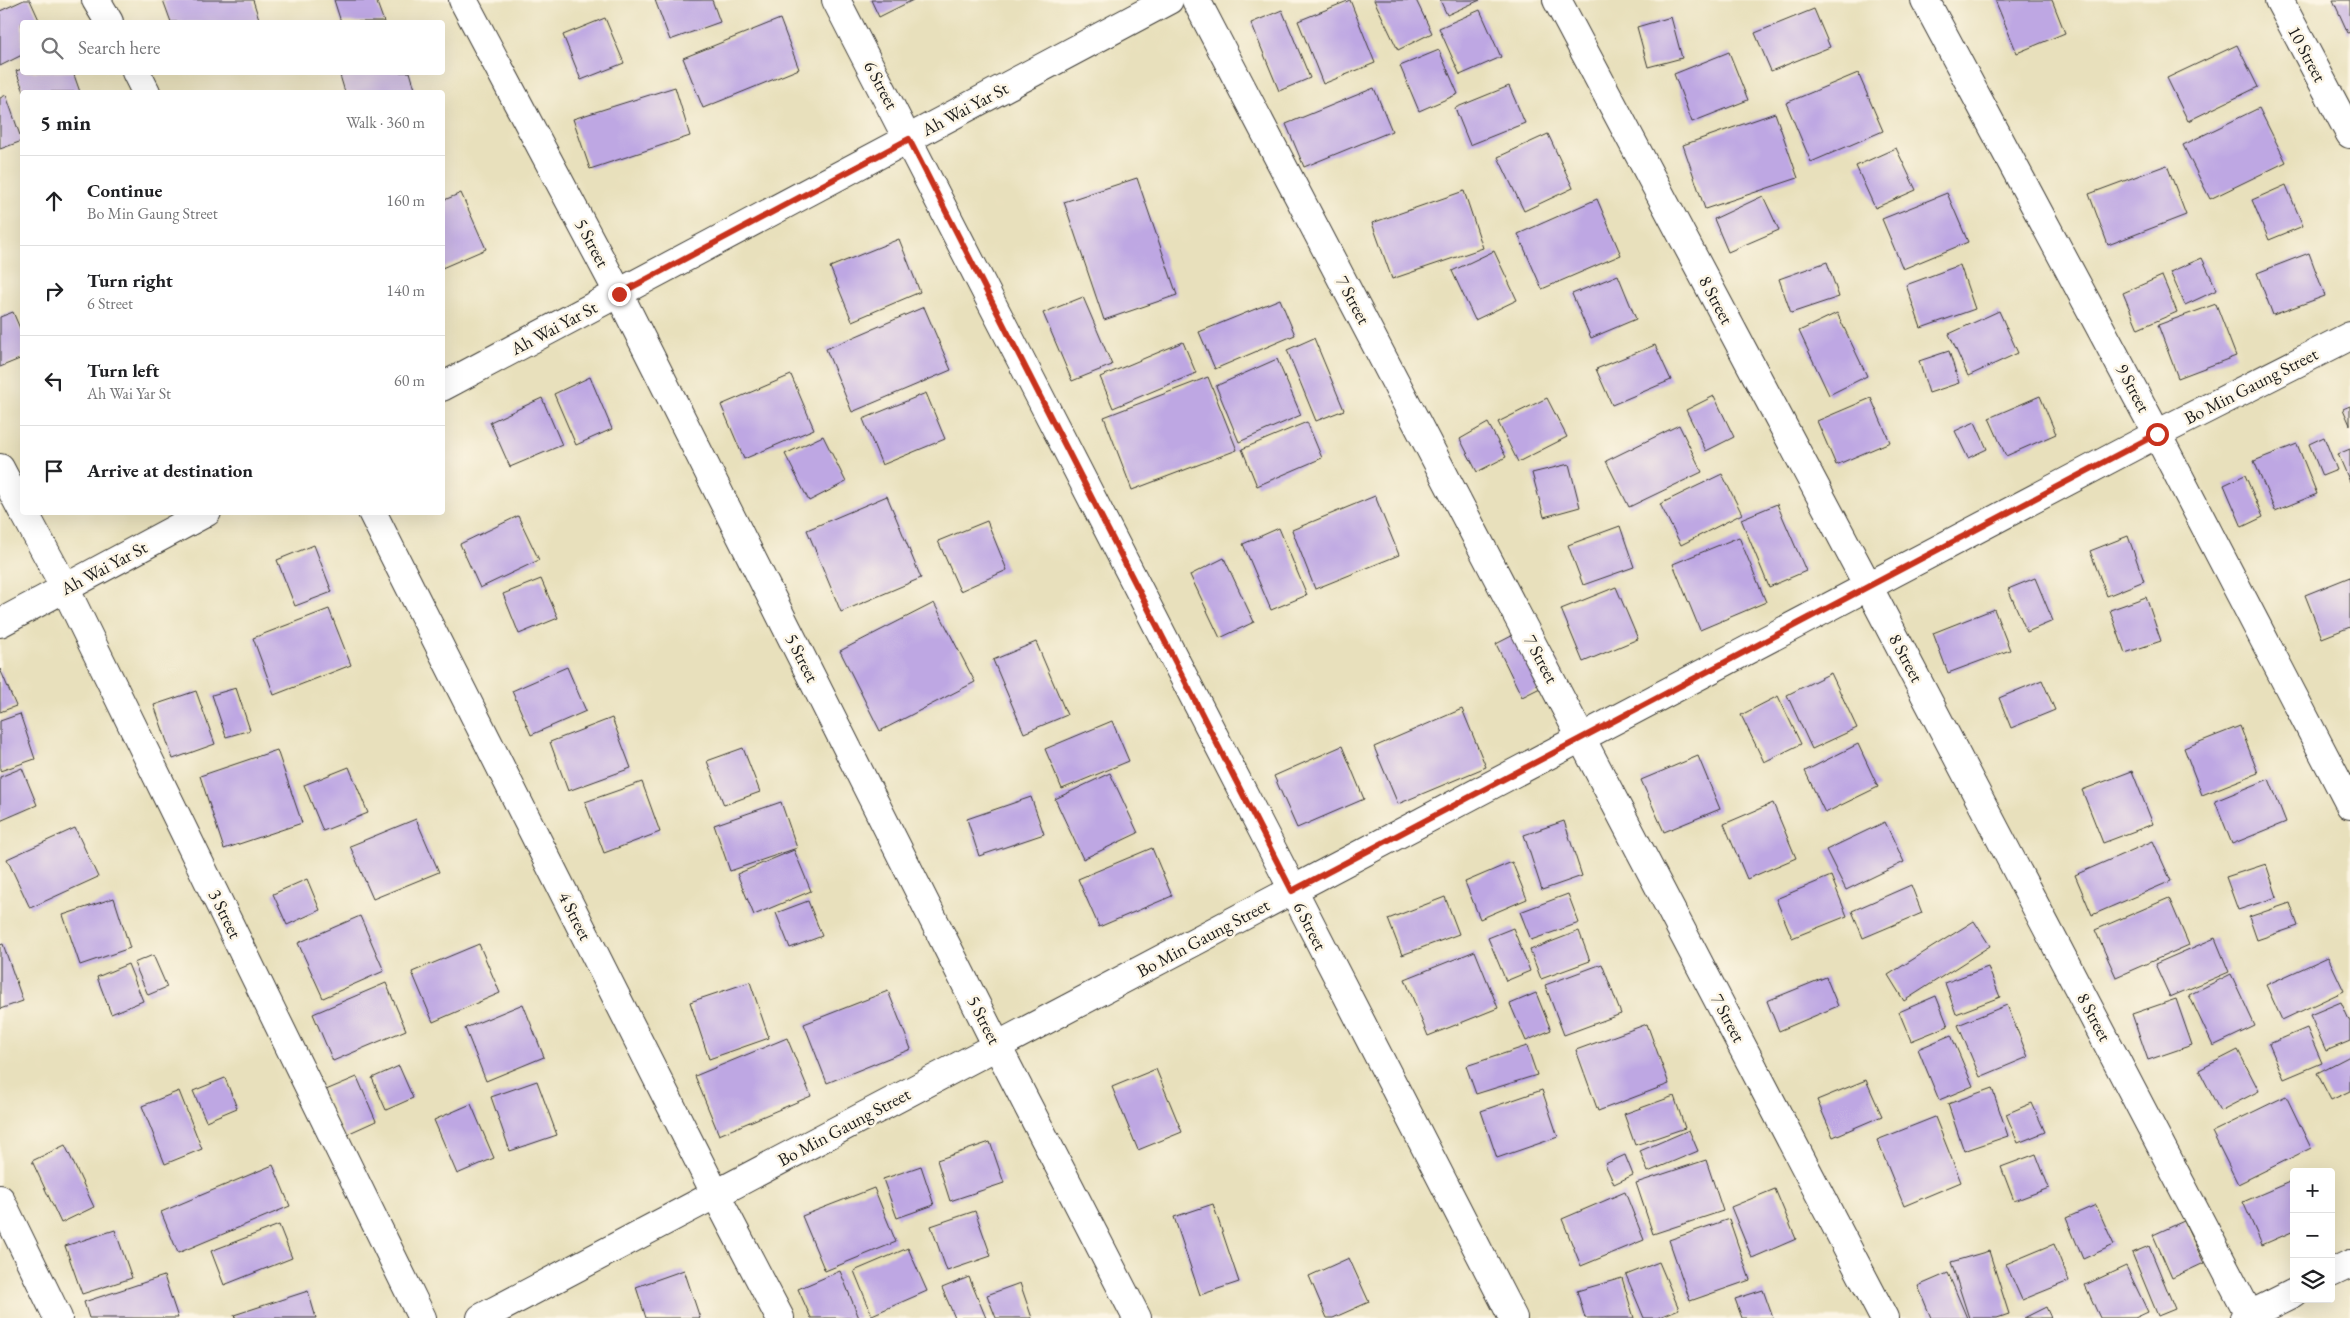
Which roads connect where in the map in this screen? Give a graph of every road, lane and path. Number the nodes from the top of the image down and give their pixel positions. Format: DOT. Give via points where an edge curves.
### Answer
graph roads {
  1 [pos="96,0"];
  2 [pos="464,0"];
  3 [pos="836,0"];
  4 [pos="1169,0"];
  5 [pos="1196,0"];
  6 [pos="1557,0"];
  7 [pos="1925,0"];
  8 [pos="2279,0"];
  9 [pos="107,20"];
  10 [pos="138,75"];
  11 [pos="145,90"];
  12 [pos="2350,134"];
  13 [pos="909,139"];
  14 [pos="619,294"];
  15 [pos="2350,336"];
  16 [pos="445,385"];
  17 [pos="2157,434"];
  18 [pos="0,468"];
  19 [pos="20,505"];
  20 [pos="25,515"];
  21 [pos="201,515"];
  22 [pos="374,515"];
  23 [pos="1868,586"];
  24 [pos="65,588"];
  25 [pos="0,623"];
  26 [pos="1582,738"];
  27 [pos="2350,805"];
  28 [pos="1292,891"];
  29 [pos="997,1046"];
  30 [pos="716,1194"];
  31 [pos="0,1199"];
  32 [pos="2350,1264"];
  33 [pos="2335,1271"];
  34 [pos="2290,1295"];
  35 [pos="2249,1317"];
  36 [pos="58,1318"];
  37 [pos="422,1318"];
  38 [pos="481,1318"];
  39 [pos="780,1318"];
  40 [pos="1137,1318"];
  41 [pos="1512,1318"];
  42 [pos="1884,1318"];
  1 -- 9 [label="street"];
  2 -- 14 [label="street, 5 Street"];
  3 -- 13 [label="street, 6 Street"];
  4 -- 13 [label="street, Ah Wai Yar St"];
  5 -- 26 [label="street, 7 Street"];
  6 -- 23 [label="street, 8 Street"];
  7 -- 17 [label="street, 9 Street"];
  8 -- 12 [label="street, 10 Street"];
  10 -- 11 [label="street"];
  13 -- 14 [label="street, Ah Wai Yar St"];
  13 -- 28 [label="street, 6 Street"];
  14 -- 16 [label="street, Ah Wai Yar St"];
  14 -- 29 [label="street, 5 Street"];
  15 -- 17 [label="street, Bo Min Gaung Street"];
  17 -- 23 [label="street, Bo Min Gaung Street"];
  17 -- 27 [label="street, 9 Street"];
  18 -- 19 [label="street, 3 Street"];
  20 -- 24 [label="street, 3 Street"];
  21 -- 24 [label="street, Ah Wai Yar St"];
  22 -- 30 [label="street, 4 Street"];
  23 -- 26 [label="street, Bo Min Gaung Street"];
  23 -- 35 [label="street, 8 Street"];
  24 -- 25 [label="street, Ah Wai Yar St"];
  24 -- 37 [label="street, 3 Street"];
  26 -- 28 [label="street, Bo Min Gaung Street"];
  26 -- 42 [label="street, 7 Street"];
  28 -- 29 [label="street, Bo Min Gaung Street"];
  28 -- 41 [label="street, 6 Street"];
  29 -- 30 [label="street, Bo Min Gaung Street"];
  29 -- 40 [label="street, 5 Street"];
  30 -- 38 [label="street, Bo Min Gaung Street"];
  30 -- 39 [label="street, 4 Street"];
  31 -- 36 [label="street"];
  32 -- 33 [label="street"];
  34 -- 35 [label="street"];
}
